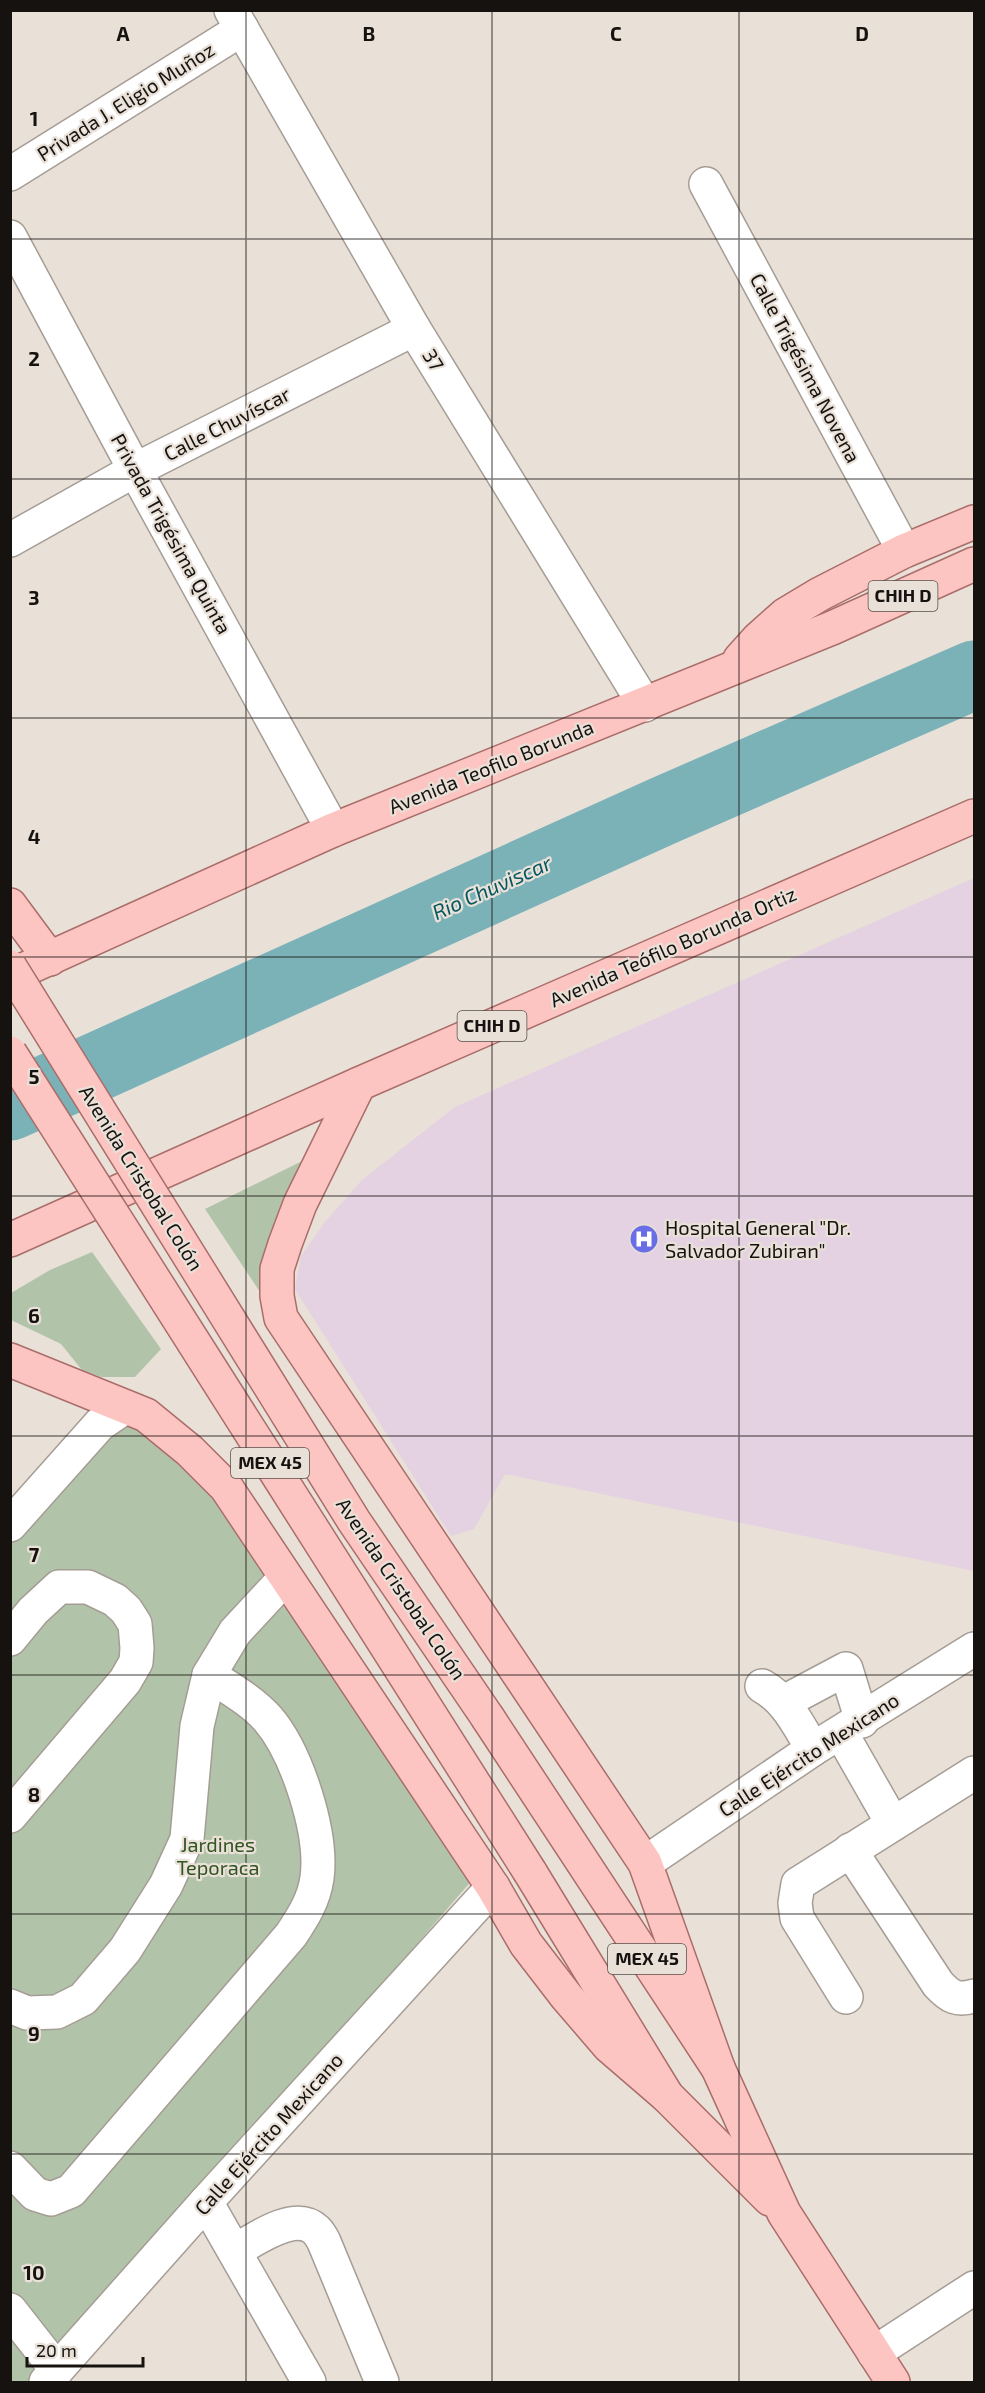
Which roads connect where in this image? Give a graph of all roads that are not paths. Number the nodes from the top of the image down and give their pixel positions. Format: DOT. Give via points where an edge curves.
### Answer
graph roads {
  1 [pos="236,20"];
  2 [pos="10,174"];
  3 [pos="706,184"];
  4 [pos="10,237"];
  5 [pos="414,329"];
  6 [pos="135,470"];
  7 [pos="975,522"];
  8 [pos="10,540"];
  9 [pos="904,552"];
  10 [pos="975,564"];
  11 [pos="731,669"];
  12 [pos="645,705"];
  13 [pos="975,816"];
  14 [pos="333,830"];
  15 [pos="10,905"];
  16 [pos="50,959"];
  17 [pos="10,967"];
  18 [pos="10,976"];
  19 [pos="10,1053"];
  20 [pos="359,1084"];
  21 [pos="10,1240"];
  22 [pos="10,1360"];
  23 [pos="125,1407"];
  24 [pos="10,1525"];
  25 [pos="285,1578"];
  26 [pos="10,1639"];
  27 [pos="975,1649"];
  28 [pos="209,1675"];
  29 [pos="851,1727"];
  30 [pos="813,1749"];
  31 [pos="975,1773"];
  32 [pos="10,1816"];
  33 [pos="893,1824"];
  34 [pos="850,1850"];
  35 [pos="645,1863"];
  36 [pos="493,1887"];
  37 [pos="975,1996"];
  38 [pos="846,1997"];
  39 [pos="10,2006"];
  40 [pos="718,2067"];
  41 [pos="666,2096"];
  42 [pos="10,2168"];
  43 [pos="206,2202"];
  44 [pos="784,2213"];
  45 [pos="235,2251"];
  46 [pos="975,2288"];
  47 [pos="10,2310"];
  48 [pos="874,2353"];
  49 [pos="52,2376"];
  50 [pos="309,2382"];
  51 [pos="381,2382"];
  52 [pos="893,2382"];
  1 -- 2 [label="street, Privada J. Eligio Muñoz"];
  1 -- 5 [label="street, 37"];
  3 -- 9 [label="street, Calle Trigésima Novena"];
  4 -- 6 [label="street, Privada Trigésima Quinta"];
  5 -- 6 [label="street, Calle Chuvíscar"];
  5 -- 12 [label="street, 37"];
  6 -- 8 [label="street, Calle Chuvíscar"];
  6 -- 14 [label="street, Privada Trigésima Quinta"];
  7 -- 9 [label="main road"];
  9 -- 11 [label="main road" via="785,615"];
  10 -- 11 [label="main road, Avenida Teofilo Borunda / CHIH D"];
  11 -- 12 [label="main road, Avenida Teofilo Borunda / CHIH D"];
  12 -- 14 [label="main road, Avenida Teofilo Borunda / CHIH D"];
  13 -- 20 [label="main road, Avenida Teófilo Borunda Ortiz / CHIH D"];
  14 -- 16 [label="main road, Avenida Teofilo Borunda / CHIH D"];
  15 -- 16 [label="main road"];
  16 -- 18 [label="main road, Avenida Teofilo Borunda / CHIH D"];
  17 -- 40 [label="main road, Avenida Cristobal Colón / MEX 45, bridge" via="354,1521"];
  19 -- 41 [label="main road, Avenida Cristobal Colón / MEX 45, bridge" via="530,1872"];
  20 -- 21 [label="main road, Avenida Teófilo Borunda Ortiz / CHIH D"];
  20 -- 35 [label="main road" via="300,1204 285,1244 277,1269 281,1318"];
  22 -- 23 [label="main road"];
  23 -- 24 [label="street" via="100,1424"];
  23 -- 25 [label="main road" via="146,1415 226,1487"];
  25 -- 28 [label="street" via="235,1632"];
  25 -- 36 [label="main road"];
  26 -- 32 [label="street" via="59,1587 88,1587 114,1600 135,1624 136,1662 125,1681"];
  27 -- 29 [label="street, Calle Ejército Mexicano"];
  28 -- 39 [label="street" via="197,1726 187,1839 166,1885 125,1950 83,1999 57,2012 27,2013"];
  28 -- 42 [label="street" via="268,1719 292,1759 308,1797 315,1838 317,1877 309,1906 291,1935 71,2191 51,2199 35,2194"];
  29 -- 30 [label="street, Calle Ejército Mexicano"];
  29 -- 30 [label="street" via="846,1669 773,1694"];
  29 -- 33 [label="street"];
  30 -- 35 [label="street, Calle Ejército Mexicano"];
  31 -- 33 [label="street"];
  33 -- 34 [label="street"];
  34 -- 37 [label="street" via="938,1984 954,1998"];
  34 -- 38 [label="street" via="798,1884 795,1903 797,1918"];
  35 -- 40 [label="main road"];
  36 -- 41 [label="main road" via="526,1944 567,1996 609,2046"];
  36 -- 43 [label="street, Calle Ejército Mexicano"];
  40 -- 44 [label="main road, Avenida Cristobal Colón / MEX 45"];
  41 -- 44 [label="main road, Avenida Cristobal Colón / MEX 45"];
  43 -- 45 [label="street"];
  43 -- 49 [label="street, Calle Ejército Mexicano"];
  44 -- 48 [label="main road, Avenida Cristobal Colón / MEX 45"];
  45 -- 50 [label="street"];
  45 -- 51 [label="street" via="280,2226 302,2223 315,2228 324,2241"];
  46 -- 48 [label="street"];
  47 -- 49 [label="street"];
  48 -- 52 [label="main road, Avenida Cristobal Colón / MEX 45"];
}
